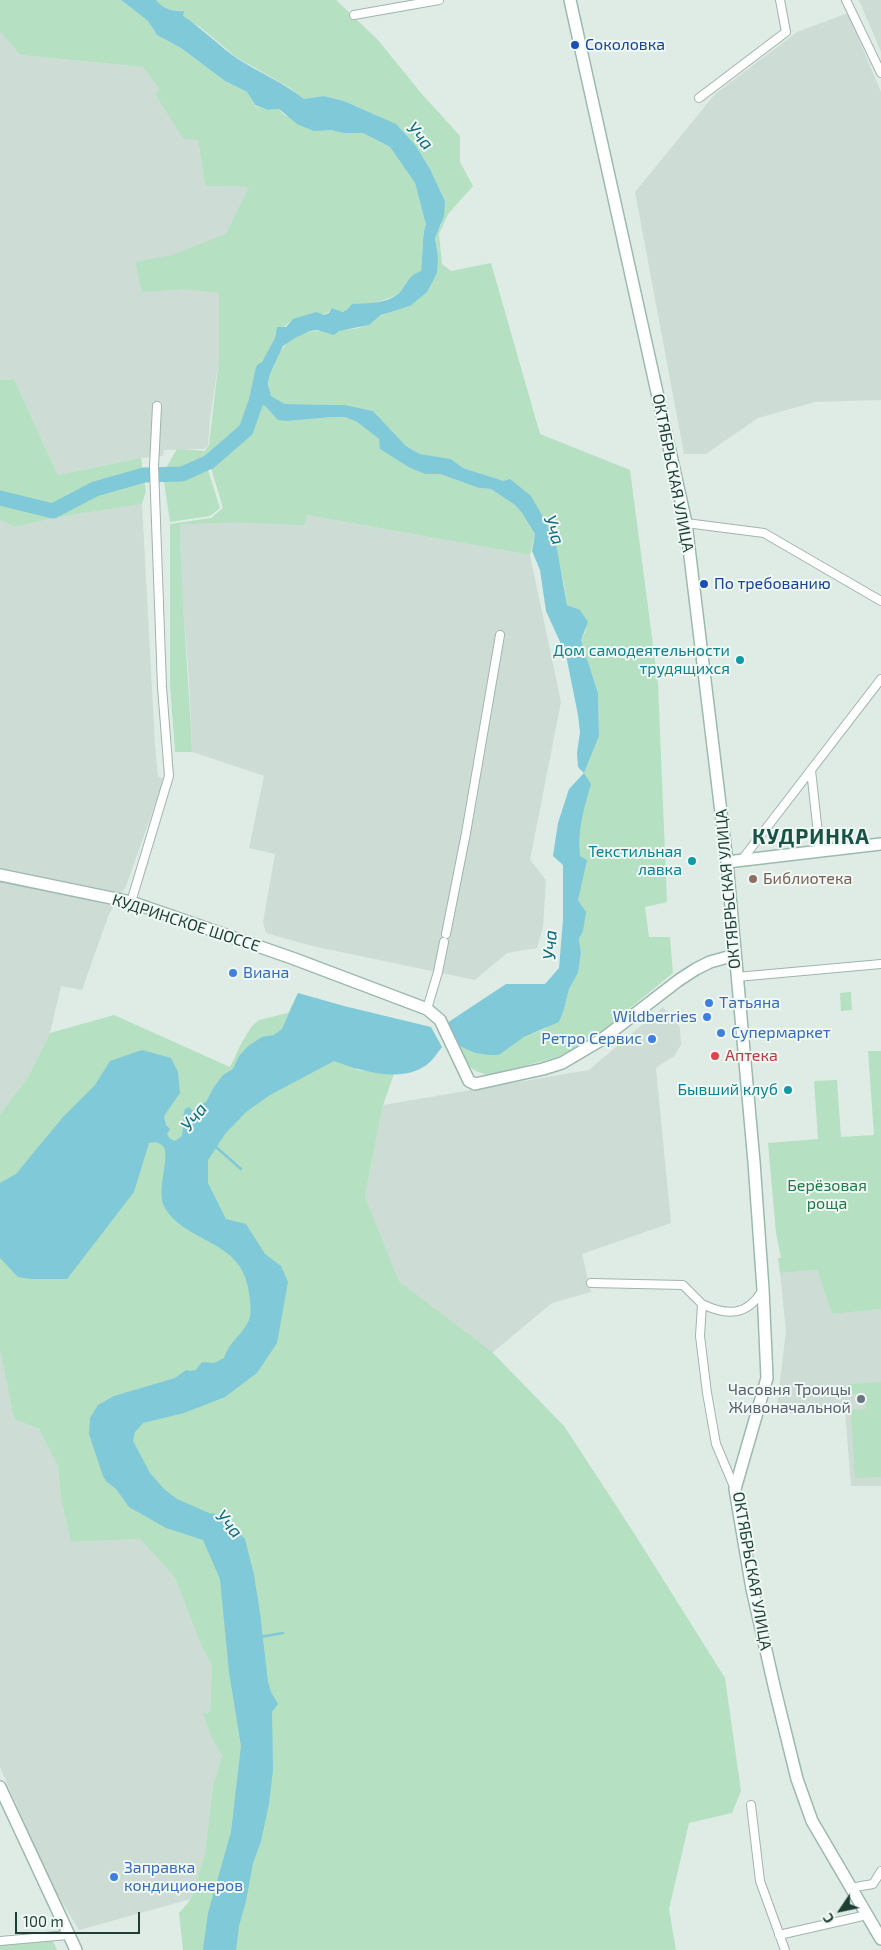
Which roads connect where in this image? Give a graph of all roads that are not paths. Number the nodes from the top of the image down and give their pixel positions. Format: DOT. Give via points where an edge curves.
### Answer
graph roads {
  1 [pos="439,0"];
  2 [pos="570,0"];
  3 [pos="780,0"];
  4 [pos="846,0"];
  5 [pos="354,15"];
  6 [pos="881,73"];
  7 [pos="699,98"];
  8 [pos="157,406"];
  9 [pos="686,523"];
  10 [pos="881,600"];
  11 [pos="500,635"];
  12 [pos="881,679"];
  13 [pos="811,770"];
  14 [pos="881,844"];
  15 [pos="820,852"];
  16 [pos="741,861"];
  17 [pos="727,862"];
  18 [pos="0,875"];
  19 [pos="131,902"];
  20 [pos="735,956"];
  21 [pos="881,964"];
  22 [pos="736,977"];
  23 [pos="426,1009"];
  24 [pos="591,1283"];
  25 [pos="763,1289"];
  26 [pos="702,1304"];
  27 [pos="735,1489"];
  28 [pos="0,1787"];
  29 [pos="751,1805"];
  30 [pos="881,1871"];
  31 [pos="850,1888"];
  32 [pos="867,1915"];
  33 [pos="68,1935"];
  34 [pos="779,1935"];
  35 [pos="881,1940"];
  36 [pos="0,1941"];
  37 [pos="76,1950"];
  38 [pos="786,1950"];
  1 -- 5 [label="street"];
  2 -- 9 [label="street, ОКТЯБРЬСКАЯ УЛИЦА"];
  3 -- 7 [label="street" via="786,32"];
  4 -- 6 [label="street"];
  8 -- 19 [label="street" via="154,478 162,687 169,776"];
  9 -- 10 [label="street" via="764,533"];
  9 -- 17 [label="street, ОКТЯБРЬСКАЯ УЛИЦА"];
  11 -- 23 [label="street" via="466,833 438,972"];
  12 -- 13 [label="street"];
  13 -- 15 [label="street"];
  13 -- 16 [label="street"];
  14 -- 15 [label="street"];
  15 -- 16 [label="street"];
  16 -- 17 [label="street"];
  17 -- 20 [label="street, ОКТЯБРЬСКАЯ УЛИЦА"];
  18 -- 19 [label="street, КУДРИНСКОЕ ШОССЕ"];
  19 -- 23 [label="street, КУДРИНСКОЕ ШОССЕ"];
  20 -- 22 [label="street, ОКТЯБРЬСКАЯ УЛИЦА"];
  20 -- 23 [label="street, КУДРИНСКОЕ ШОССЕ" via="696,969 601,1040 562,1063 475,1084 469,1081 440,1020"];
  21 -- 22 [label="street"];
  22 -- 25 [label="street, ОКТЯБРЬСКАЯ УЛИЦА"];
  24 -- 26 [label="street" via="683,1285"];
  25 -- 26 [label="street" via="756,1301 732,1313"];
  25 -- 27 [label="street, ОКТЯБРЬСКАЯ УЛИЦА" via="767,1378"];
  26 -- 27 [label="street" via="700,1336 716,1444"];
  27 -- 31 [label="street, ОКТЯБРЬСКАЯ УЛИЦА" via="752,1589 798,1779 812,1821"];
  28 -- 33 [label="street"];
  29 -- 34 [label="street" via="760,1881"];
  30 -- 31 [label="street" via="872,1884"];
  31 -- 32 [label="street, ОКТЯБРЬСКАЯ УЛИЦА"];
  32 -- 34 [label="street"];
  32 -- 35 [label="street, ОКТЯБРЬСКАЯ УЛИЦА"];
  33 -- 36 [label="street"];
  33 -- 37 [label="street"];
  34 -- 38 [label="street"];
}
